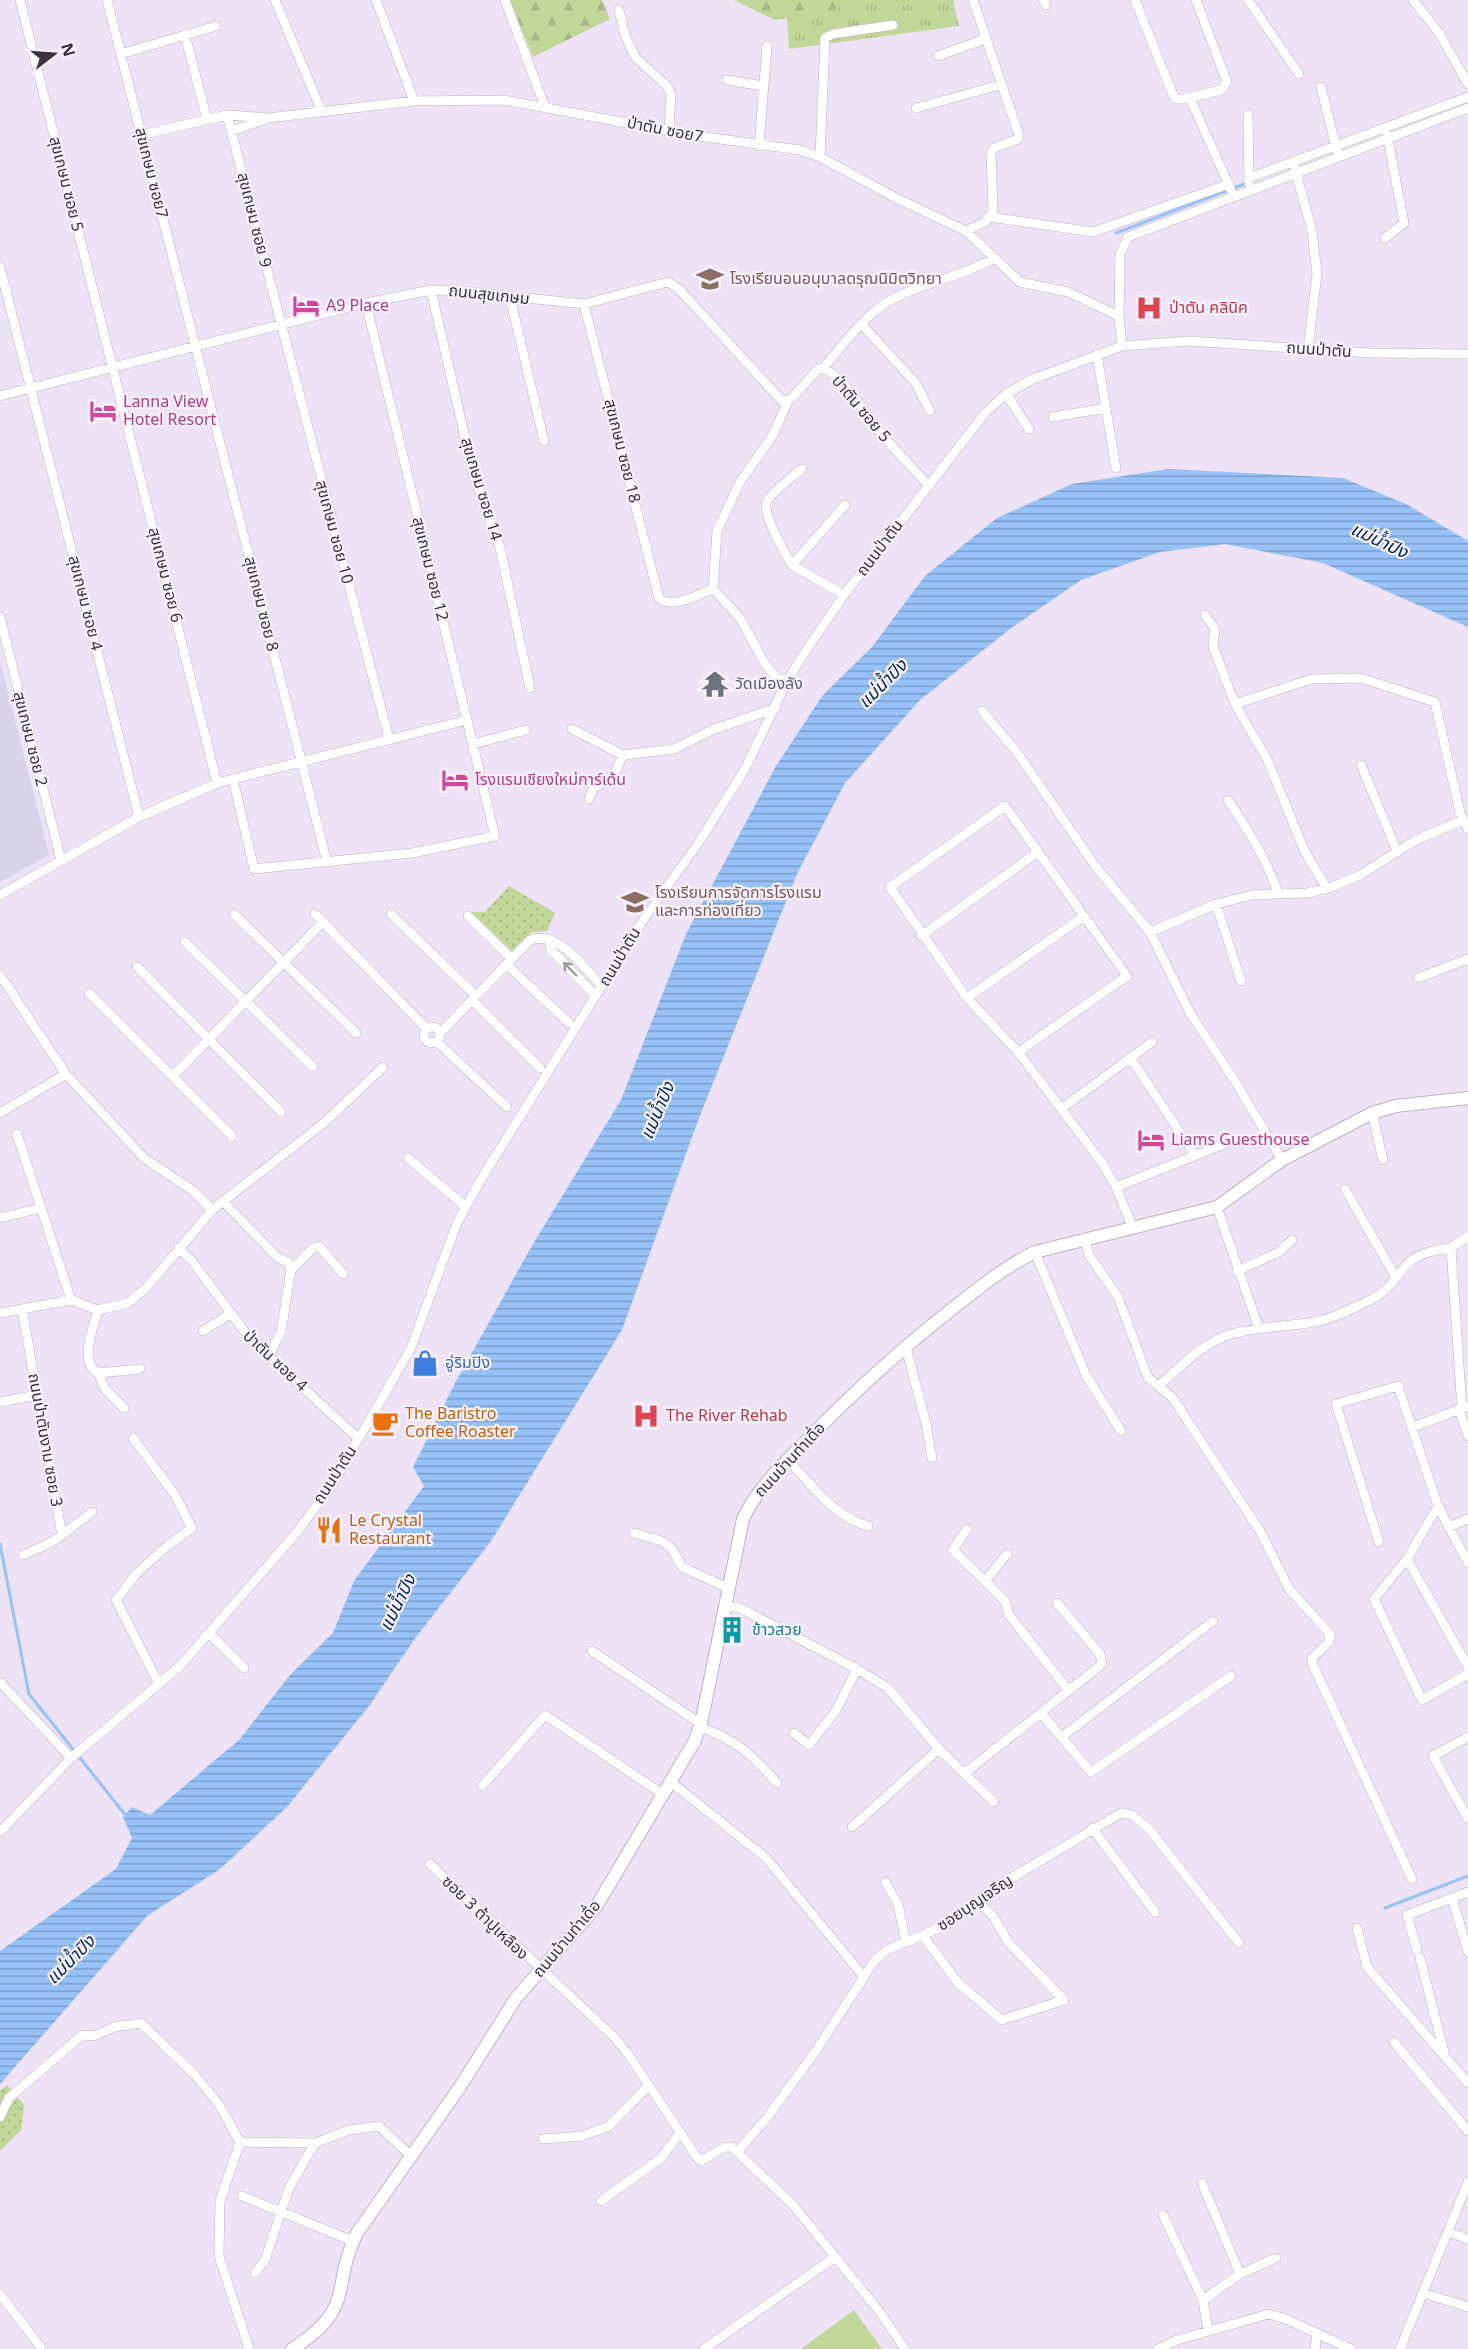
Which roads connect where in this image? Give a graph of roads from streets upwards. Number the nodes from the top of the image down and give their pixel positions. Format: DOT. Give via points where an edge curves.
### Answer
graph roads {
  1 [pos="20,0"];
  2 [pos="107,0"];
  3 [pos="275,0"];
  4 [pos="376,0"];
  5 [pos="505,0"];
  6 [pos="973,0"];
  7 [pos="1135,0"];
  8 [pos="1196,0"];
  9 [pos="1248,0"];
  10 [pos="1413,0"];
  11 [pos="619,10"];
  12 [pos="894,25"];
  13 [pos="216,26"];
  14 [pos="185,35"];
  15 [pos="985,39"];
  16 [pos="767,46"];
  17 [pos="121,54"];
  18 [pos="938,56"];
  19 [pos="1299,74"];
  20 [pos="728,80"];
  21 [pos="1468,84"];
  22 [pos="1000,85"];
  23 [pos="764,86"];
  24 [pos="1322,87"];
  25 [pos="1468,98"];
  26 [pos="414,101"];
  27 [pos="1193,105"];
  28 [pos="545,107"];
  29 [pos="916,108"];
  30 [pos="1468,108"];
  31 [pos="321,110"];
  32 [pos="1248,114"];
  33 [pos="227,115"];
  34 [pos="268,118"];
  35 [pos="207,120"];
  36 [pos="1385,128"];
  37 [pos="232,131"];
  38 [pos="669,131"];
  39 [pos="141,135"];
  40 [pos="1388,138"];
  41 [pos="759,146"];
  42 [pos="1337,151"];
  43 [pos="819,157"];
  44 [pos="1294,161"];
  45 [pos="1295,174"];
  46 [pos="1249,178"];
  47 [pos="1229,184"];
  48 [pos="1249,191"];
  49 [pos="1233,197"];
  50 [pos="1189,199"];
  51 [pos="1194,212"];
  52 [pos="990,217"];
  53 [pos="1122,223"];
  54 [pos="966,231"];
  55 [pos="1128,237"];
  56 [pos="1385,238"];
  57 [pos="995,258"];
  58 [pos="0,267"];
  59 [pos="431,290"];
  60 [pos="510,297"];
  61 [pos="366,303"];
  62 [pos="584,304"];
  63 [pos="1119,316"];
  64 [pos="280,325"];
  65 [pos="862,325"];
  66 [pos="1122,346"];
  67 [pos="195,347"];
  68 [pos="1308,349"];
  69 [pos="1468,354"];
  70 [pos="1097,355"];
  71 [pos="112,368"];
  72 [pos="823,368"];
  73 [pos="31,388"];
  74 [pos="1006,394"];
  75 [pos="0,396"];
  76 [pos="789,400"];
  77 [pos="1106,408"];
  78 [pos="930,411"];
  79 [pos="1053,417"];
  80 [pos="1029,429"];
  81 [pos="544,441"];
  82 [pos="1116,468"];
  83 [pos="802,469"];
  84 [pos="928,485"];
  85 [pos="845,505"];
  86 [pos="792,565"];
  87 [pos="713,589"];
  88 [pos="844,596"];
  89 [pos="1205,615"];
  90 [pos="0,618"];
  91 [pos="788,679"];
  92 [pos="530,688"];
  93 [pos="1235,704"];
  94 [pos="776,708"];
  95 [pos="982,711"];
  96 [pos="467,720"];
  97 [pos="572,729"];
  98 [pos="526,730"];
  99 [pos="388,740"];
  100 [pos="473,744"];
  101 [pos="623,755"];
  102 [pos="301,761"];
  103 [pos="1361,765"];
  104 [pos="232,779"];
  105 [pos="218,783"];
  106 [pos="589,799"];
  107 [pos="1228,800"];
  108 [pos="139,817"];
  109 [pos="1463,820"];
  110 [pos="1468,829"];
  111 [pos="1397,851"];
  112 [pos="1038,852"];
  113 [pos="61,860"];
  114 [pos="327,862"];
  115 [pos="1327,889"];
  116 [pos="1278,893"];
  117 [pos="0,895"];
  118 [pos="1216,904"];
  119 [pos="234,914"];
  120 [pos="315,914"];
  121 [pos="391,914"];
  122 [pos="468,916"];
  123 [pos="1084,916"];
  124 [pos="323,922"];
  125 [pos="1150,932"];
  126 [pos="921,936"];
  127 [pos="549,940"];
  128 [pos="185,942"];
  129 [pos="1468,959"];
  130 [pos="283,962"];
  131 [pos="509,962"];
  132 [pos="136,967"];
  133 [pos="0,975"];
  134 [pos="1418,978"];
  135 [pos="1241,981"];
  136 [pos="602,986"];
  137 [pos="90,993"];
  138 [pos="596,996"];
  139 [pos="474,998"];
  140 [pos="967,998"];
  141 [pos="246,1001"];
  142 [pos="569,1023"];
  143 [pos="427,1029"];
  144 [pos="356,1033"];
  145 [pos="439,1037"];
  146 [pos="209,1039"];
  147 [pos="1152,1042"];
  148 [pos="1018,1052"];
  149 [pos="1131,1058"];
  150 [pos="383,1066"];
  151 [pos="313,1067"];
  152 [pos="540,1068"];
  153 [pos="66,1074"];
  154 [pos="173,1076"];
  155 [pos="1468,1098"];
  156 [pos="507,1107"];
  157 [pos="1061,1109"];
  158 [pos="281,1112"];
  159 [pos="0,1113"];
  160 [pos="1372,1113"];
  161 [pos="17,1134"];
  162 [pos="232,1136"];
  163 [pos="1224,1144"];
  164 [pos="1195,1155"];
  165 [pos="408,1158"];
  166 [pos="1282,1160"];
  167 [pos="1383,1160"];
  168 [pos="1116,1186"];
  169 [pos="1345,1189"];
  170 [pos="223,1201"];
  171 [pos="466,1207"];
  172 [pos="1217,1207"];
  173 [pos="41,1208"];
  174 [pos="212,1210"];
  175 [pos="0,1218"];
  176 [pos="1133,1228"];
  177 [pos="1468,1236"];
  178 [pos="1085,1239"];
  179 [pos="1292,1240"];
  180 [pos="178,1248"];
  181 [pos="1451,1248"];
  182 [pos="1035,1252"];
  183 [pos="291,1269"];
  184 [pos="1237,1270"];
  185 [pos="343,1274"];
  186 [pos="1395,1276"];
  187 [pos="71,1300"];
  188 [pos="22,1309"];
  189 [pos="98,1310"];
  190 [pos="0,1313"];
  191 [pos="230,1314"];
  192 [pos="1259,1329"];
  193 [pos="203,1331"];
  194 [pos="906,1347"];
  195 [pos="270,1355"];
  196 [pos="140,1369"];
  197 [pos="98,1373"];
  198 [pos="1158,1386"];
  199 [pos="37,1395"];
  200 [pos="0,1402"];
  201 [pos="124,1408"];
  202 [pos="1463,1408"];
  203 [pos="1411,1428"];
  204 [pos="1121,1431"];
  205 [pos="1468,1436"];
  206 [pos="133,1438"];
  207 [pos="359,1439"];
  208 [pos="932,1458"];
  209 [pos="788,1460"];
  210 [pos="1438,1506"];
  211 [pos="92,1512"];
  212 [pos="1468,1519"];
  213 [pos="868,1526"];
  214 [pos="1448,1527"];
  215 [pos="967,1529"];
  216 [pos="634,1533"];
  217 [pos="62,1535"];
  218 [pos="1379,1542"];
  219 [pos="1007,1554"];
  220 [pos="23,1555"];
  221 [pos="1407,1559"];
  222 [pos="1468,1563"];
  223 [pos="986,1580"];
  224 [pos="728,1588"];
  225 [pos="1057,1603"];
  226 [pos="724,1607"];
  227 [pos="1213,1621"];
  228 [pos="210,1634"];
  229 [pos="592,1652"];
  230 [pos="1468,1667"];
  231 [pos="244,1668"];
  232 [pos="857,1669"];
  233 [pos="1468,1674"];
  234 [pos="1232,1676"];
  235 [pos="0,1682"];
  236 [pos="159,1684"];
  237 [pos="1069,1691"];
  238 [pos="1041,1713"];
  239 [pos="700,1726"];
  240 [pos="794,1733"];
  241 [pos="1063,1736"];
  242 [pos="1468,1737"];
  243 [pos="939,1749"];
  244 [pos="71,1758"];
  245 [pos="965,1773"];
  246 [pos="671,1782"];
  247 [pos="777,1783"];
  248 [pos="482,1786"];
  249 [pos="664,1795"];
  250 [pos="994,1802"];
  251 [pos="1468,1819"];
  252 [pos="852,1827"];
  253 [pos="1092,1828"];
  254 [pos="0,1832"];
  255 [pos="430,1864"];
  256 [pos="1412,1879"];
  257 [pos="885,1882"];
  258 [pos="1468,1892"];
  259 [pos="1452,1898"];
  260 [pos="977,1902"];
  261 [pos="1155,1912"];
  262 [pos="1357,1928"];
  263 [pos="923,1936"];
  264 [pos="906,1942"];
  265 [pos="1239,1943"];
  266 [pos="1468,1952"];
  267 [pos="540,1971"];
  268 [pos="864,1977"];
  269 [pos="1394,2042"];
  270 [pos="1445,2054"];
  271 [pos="1468,2083"];
  272 [pos="649,2085"];
  273 [pos="0,2116"];
  274 [pos="1468,2131"];
  275 [pos="679,2134"];
  276 [pos="543,2139"];
  277 [pos="240,2142"];
  278 [pos="315,2143"];
  279 [pos="738,2151"];
  280 [pos="412,2157"];
  281 [pos="1468,2182"];
  282 [pos="1202,2183"];
  283 [pos="242,2196"];
  284 [pos="601,2201"];
  285 [pos="281,2211"];
  286 [pos="1163,2215"];
  287 [pos="1448,2232"];
  288 [pos="1468,2239"];
  289 [pos="353,2241"];
  290 [pos="835,2257"];
  291 [pos="1276,2258"];
  292 [pos="255,2273"];
  293 [pos="1240,2274"];
  294 [pos="1423,2293"];
  295 [pos="0,2294"];
  296 [pos="1203,2300"];
  297 [pos="1468,2307"];
  298 [pos="1208,2331"];
  299 [pos="1317,2333"];
  300 [pos="42,2349"];
  301 [pos="249,2349"];
  302 [pos="292,2349"];
  303 [pos="704,2349"];
  304 [pos="905,2349"];
  305 [pos="1158,2349"];
  306 [pos="1315,2349"];
  307 [pos="1351,2349"];
  308 [pos="1400,2349"];
  1 -- 71 [label="street, สุขเกษม ซอย 5" via="94,315"];
  2 -- 17 [label="street, สุขเกษม ซอย7"];
  3 -- 31 [label="street"];
  4 -- 26 [label="street"];
  5 -- 28 [label="street"];
  6 -- 15 [label="street"];
  7 -- 8 [label="street" via="1176,99 1221,90 1227,82"];
  9 -- 19 [label="street"];
  10 -- 21 [label="street" via="1445,41"];
  11 -- 38 [label="street" via="624,34 635,57 671,94"];
  12 -- 43 [label="street" via="825,38"];
  13 -- 14 [label="street"];
  14 -- 17 [label="street"];
  14 -- 35 [label="street"];
  15 -- 18 [label="street"];
  15 -- 22 [label="street"];
  16 -- 23 [label="street"];
  17 -- 39 [label="street, สุขเกษม ซอย7"];
  20 -- 23 [label="street"];
  22 -- 29 [label="street"];
  22 -- 52 [label="street" via="1019,135 991,152"];
  23 -- 41 [label="street"];
  24 -- 42 [label="street"];
  25 -- 36 [label="street"];
  26 -- 28 [label="street, ป่าตัน ซอย7" via="504,100"];
  26 -- 31 [label="street, ป่าตัน ซอย7"];
  27 -- 47 [label="street"];
  28 -- 38 [label="street, ป่าตัน ซอย7"];
  30 -- 40 [label="street"];
  31 -- 34 [label="street, ป่าตัน ซอย7"];
  32 -- 46 [label="street"];
  33 -- 34 [label="street, ป่าตัน ซอย7"];
  33 -- 35 [label="street, ป่าตัน ซอย7"];
  33 -- 37 [label="street, สุขเกษม ซอย 9"];
  34 -- 37 [label="street"];
  35 -- 39 [label="street, ป่าตัน ซอย7"];
  36 -- 40 [label="street"];
  36 -- 42 [label="street"];
  37 -- 64 [label="street, สุขเกษม ซอย 9"];
  38 -- 41 [label="street, ป่าตัน ซอย7"];
  39 -- 67 [label="street, สุขเกษม ซอย7"];
  40 -- 42 [label="street"];
  40 -- 56 [label="street" via="1404,223"];
  41 -- 43 [label="street, ป่าตัน ซอย7" via="801,150"];
  42 -- 44 [label="street"];
  42 -- 45 [label="street"];
  43 -- 54 [label="street, ป่าตัน ซอย7"];
  44 -- 45 [label="street"];
  44 -- 46 [label="street"];
  45 -- 48 [label="street"];
  45 -- 68 [label="street" via="1312,231 1317,274"];
  46 -- 48 [label="street"];
  47 -- 49 [label="street"];
  47 -- 50 [label="street"];
  48 -- 49 [label="street"];
  49 -- 51 [label="street"];
  50 -- 51 [label="street"];
  50 -- 53 [label="street"];
  51 -- 55 [label="street"];
  52 -- 53 [label="street" via="1093,232"];
  52 -- 54 [label="street"];
  53 -- 55 [label="street"];
  54 -- 57 [label="street, ป่าตัน ซอย7"];
  55 -- 63 [label="street" via="1120,254"];
  57 -- 63 [label="street, ป่าตัน ซอย7" via="1020,282 1068,292"];
  57 -- 65 [label="street" via="975,270 901,296 876,309"];
  58 -- 73 [label="street, สุขเกษม ซอย 4"];
  59 -- 60 [label="street, ถนนสุขเกษม"];
  59 -- 61 [label="street, ถนนสุขเกษม"];
  59 -- 92 [label="street, สุขเกษม ซอย 14" via="474,476 500,548"];
  60 -- 62 [label="street, ถนนสุขเกษม"];
  60 -- 81 [label="street"];
  61 -- 64 [label="street, ถนนสุขเกษม"];
  61 -- 96 [label="street, สุขเกษม ซอย 12"];
  62 -- 76 [label="street, ถนนสุขเกษม" via="671,282 778,399"];
  62 -- 87 [label="street, สุขเกษม ซอย 18" via="659,598 664,603 674,603"];
  63 -- 66 [label="street"];
  64 -- 67 [label="street, ถนนสุขเกษม"];
  64 -- 99 [label="street, สุขเกษม ซอย 10"];
  65 -- 72 [label="street"];
  65 -- 78 [label="street" via="915,382"];
  66 -- 68 [label="street, ถนนป่าตัน" via="1188,342"];
  66 -- 70 [label="street, ถนนป่าตัน"];
  67 -- 71 [label="street, ถนนสุขเกษม"];
  67 -- 102 [label="street, สุขเกษม ซอย 8"];
  68 -- 69 [label="street, ถนนป่าตัน"];
  70 -- 74 [label="street, ถนนป่าตัน" via="1033,379"];
  70 -- 77 [label="street"];
  71 -- 73 [label="street, ถนนสุขเกษม"];
  71 -- 105 [label="street, สุขเกษม ซอย 6"];
  72 -- 76 [label="street, ป่าตัน ซอย 5"];
  72 -- 84 [label="street, ป่าตัน ซอย 5" via="854,397 882,435"];
  73 -- 75 [label="street, ถนนสุขเกษม"];
  73 -- 108 [label="street, สุขเกษม ซอย 4"];
  74 -- 80 [label="street"];
  74 -- 84 [label="street, ถนนป่าตัน" via="985,413"];
  76 -- 87 [label="street, ป่าตัน ซอย 5" via="773,435 740,482 717,531"];
  77 -- 79 [label="street"];
  77 -- 82 [label="street"];
  83 -- 86 [label="street" via="767,500 766,509 782,551"];
  84 -- 88 [label="street, ถนนป่าตัน"];
  85 -- 86 [label="street"];
  86 -- 88 [label="street"];
  87 -- 91 [label="street" via="740,618 777,679"];
  88 -- 91 [label="street, ถนนป่าตัน"];
  89 -- 93 [label="street" via="1215,629 1213,646"];
  90 -- 113 [label="street, สุขเกษม ซอย 2"];
  91 -- 94 [label="street, ถนนป่าตัน"];
  93 -- 109 [label="street" via="1312,679 1361,678 1435,702 1445,758"];
  93 -- 115 [label="street" via="1267,759 1302,844"];
  94 -- 101 [label="street" via="712,730 674,749"];
  94 -- 136 [label="street, ถนนป่าตัน" via="745,769 699,843 641,923"];
  95 -- 125 [label="street" via="1029,769 1096,867"];
  96 -- 99 [label="street"];
  96 -- 100 [label="street, สุขเกษม ซอย 12"];
  97 -- 101 [label="street"];
  98 -- 100 [label="street"];
  99 -- 102 [label="street"];
  100 -- 114 [label="street, สุขเกษม ซอย 12" via="495,836 412,852"];
  101 -- 106 [label="street" via="613,777 593,789"];
  102 -- 104 [label="street"];
  102 -- 114 [label="street, สุขเกษม ซอย 8"];
  103 -- 111 [label="street"];
  104 -- 105 [label="street"];
  104 -- 114 [label="street" via="254,869"];
  105 -- 108 [label="street"];
  107 -- 116 [label="street" via="1270,868"];
  108 -- 113 [label="street"];
  109 -- 110 [label="street"];
  109 -- 111 [label="street"];
  111 -- 115 [label="street" via="1360,875"];
  112 -- 123 [label="street"];
  112 -- 126 [label="street"];
  112 -- 126 [label="street" via="1005,806 890,887"];
  113 -- 117 [label="street"];
  115 -- 116 [label="street"];
  116 -- 118 [label="street"];
  118 -- 125 [label="street"];
  118 -- 135 [label="street"];
  119 -- 130 [label="street"];
  120 -- 124 [label="street"];
  121 -- 139 [label="street"];
  122 -- 131 [label="street"];
  123 -- 140 [label="street"];
  123 -- 148 [label="street" via="1127,976"];
  124 -- 130 [label="street"];
  124 -- 143 [label="street"];
  125 -- 166 [label="street" via="1190,1013"];
  126 -- 140 [label="street"];
  127 -- 131 [label="street" via="530,940"];
  127 -- 136 [label="street" via="557,942"];
  138 -- 127 [label="street, one-way" via="551,950"];
  128 -- 141 [label="street"];
  129 -- 134 [label="street"];
  130 -- 141 [label="street"];
  130 -- 144 [label="street"];
  131 -- 139 [label="street"];
  131 -- 142 [label="street"];
  132 -- 146 [label="street"];
  133 -- 153 [label="street"];
  136 -- 138 [label="street, ถนนป่าตัน"];
  137 -- 154 [label="street"];
  138 -- 171 [label="street, ถนนป่าตัน"];
  139 -- 145 [label="street"];
  139 -- 152 [label="street"];
  140 -- 148 [label="street"];
  141 -- 146 [label="street"];
  141 -- 151 [label="street"];
  143 -- 145 [label="street" via="434,1027"];
  143 -- 145 [label="street" via="425,1039 430,1043"];
  145 -- 156 [label="street"];
  146 -- 154 [label="street"];
  146 -- 158 [label="street"];
  147 -- 149 [label="street"];
  148 -- 157 [label="street"];
  149 -- 157 [label="street"];
  149 -- 164 [label="street"];
  150 -- 170 [label="street" via="324,1124"];
  153 -- 159 [label="street"];
  153 -- 174 [label="street" via="144,1158 192,1190"];
  154 -- 162 [label="street"];
  155 -- 160 [label="street, ถนนบ้านท่าเดื่อ" via="1396,1106"];
  157 -- 168 [label="street"];
  160 -- 166 [label="street, ถนนบ้านท่าเดื่อ"];
  160 -- 167 [label="street"];
  161 -- 173 [label="street"];
  163 -- 164 [label="street"];
  164 -- 168 [label="street"];
  165 -- 171 [label="street"];
  166 -- 172 [label="street, ถนนบ้านท่าเดื่อ"];
  168 -- 176 [label="street"];
  169 -- 186 [label="street"];
  170 -- 174 [label="street"];
  170 -- 183 [label="street"];
  171 -- 207 [label="street, ถนนป่าตัน" via="450,1239 411,1348"];
  172 -- 176 [label="street, ถนนบ้านท่าเดื่อ"];
  172 -- 184 [label="street"];
  173 -- 175 [label="street"];
  173 -- 187 [label="street"];
  174 -- 180 [label="street"];
  176 -- 178 [label="street, ถนนบ้านท่าเดื่อ"];
  177 -- 181 [label="street"];
  178 -- 182 [label="street, ถนนบ้านท่าเดื่อ"];
  178 -- 198 [label="street" via="1089,1255 1118,1298 1141,1364 1148,1378"];
  179 -- 184 [label="street" via="1279,1252"];
  180 -- 189 [label="street" via="146,1288 128,1303"];
  180 -- 191 [label="street, ป่าตัน ซอย 4"];
  181 -- 186 [label="street" via="1418,1254"];
  181 -- 202 [label="street"];
  182 -- 194 [label="street, ถนนบ้านท่าเดื่อ" via="990,1279"];
  182 -- 204 [label="street" via="1086,1376"];
  183 -- 185 [label="street" via="319,1246"];
  183 -- 195 [label="street" via="281,1332"];
  184 -- 192 [label="street"];
  186 -- 192 [label="street" via="1370,1300 1318,1321"];
  187 -- 188 [label="street"];
  187 -- 189 [label="street"];
  188 -- 190 [label="street"];
  188 -- 199 [label="street, ถนนป่าตันงาม ซอย 3"];
  189 -- 197 [label="street" via="88,1361"];
  191 -- 193 [label="street"];
  191 -- 195 [label="street, ป่าตัน ซอย 4" via="251,1340"];
  192 -- 198 [label="street" via="1227,1335"];
  194 -- 208 [label="street"];
  194 -- 209 [label="street, ถนนบ้านท่าเดื่อ" via="856,1390"];
  195 -- 207 [label="street, ป่าตัน ซอย 4"];
  196 -- 197 [label="street"];
  197 -- 201 [label="street" via="105,1389"];
  198 -- 256 [label="street" via="1172,1397 1260,1531 1289,1589 1330,1634 1329,1642 1312,1658 1313,1665"];
  199 -- 200 [label="street"];
  199 -- 217 [label="street, ถนนป่าตันงาม ซอย 3"];
  202 -- 203 [label="street"];
  202 -- 205 [label="street"];
  203 -- 210 [label="street"];
  203 -- 218 [label="street" via="1398,1386 1336,1404"];
  206 -- 236 [label="street" via="175,1495 192,1528 136,1574 116,1600"];
  207 -- 228 [label="street, ถนนป่าตัน" via="298,1531"];
  209 -- 213 [label="street" via="835,1509"];
  209 -- 224 [label="street, ถนนบ้านท่าเดื่อ" via="751,1502 743,1519"];
  210 -- 214 [label="street"];
  210 -- 221 [label="street"];
  211 -- 217 [label="street, ถนนป่าตันงาม ซอย 3"];
  212 -- 214 [label="street"];
  214 -- 222 [label="street"];
  215 -- 223 [label="street" via="953,1551"];
  216 -- 224 [label="street" via="662,1541 672,1549 682,1567"];
  217 -- 220 [label="street"];
  219 -- 223 [label="street"];
  221 -- 230 [label="street"];
  221 -- 233 [label="street" via="1374,1599 1422,1700"];
  223 -- 237 [label="street" via="1005,1601 1009,1616"];
  224 -- 226 [label="street, ถนนบ้านท่าเดื่อ"];
  225 -- 237 [label="street" via="1100,1654 1101,1664"];
  226 -- 232 [label="street" via="738,1607"];
  226 -- 239 [label="street, ถนนบ้านท่าเดื่อ"];
  227 -- 241 [label="street"];
  228 -- 231 [label="street"];
  228 -- 236 [label="street, ถนนป่าตัน"];
  229 -- 239 [label="street"];
  232 -- 240 [label="street" via="835,1712 809,1745"];
  232 -- 243 [label="street" via="888,1688"];
  234 -- 241 [label="street" via="1092,1772"];
  235 -- 244 [label="street"];
  236 -- 244 [label="street, ถนนป่าตัน"];
  237 -- 238 [label="street"];
  238 -- 241 [label="street"];
  238 -- 245 [label="street"];
  239 -- 246 [label="street, ถนนบ้านท่าเดื่อ"];
  239 -- 247 [label="street" via="724,1735 755,1759"];
  242 -- 251 [label="street" via="1433,1756"];
  243 -- 245 [label="street"];
  243 -- 252 [label="street"];
  244 -- 254 [label="street, ถนนป่าตัน"];
  245 -- 250 [label="street"];
  246 -- 249 [label="street, ถนนบ้านท่าเดื่อ"];
  246 -- 268 [label="street" via="766,1858"];
  248 -- 249 [label="street" via="545,1715"];
  249 -- 267 [label="street, ถนนบ้านท่าเดื่อ" via="596,1907"];
  253 -- 260 [label="street, ซอยบุญเจริญ"];
  253 -- 261 [label="street"];
  253 -- 265 [label="street, ซอยบุญเจริญ" via="1121,1813 1132,1815 1149,1829"];
  255 -- 267 [label="street, ซอย 3 ต้าปูเหลือง"];
  257 -- 264 [label="street" via="898,1904"];
  258 -- 259 [label="street"];
  259 -- 266 [label="street"];
  259 -- 270 [label="street" via="1407,1915"];
  260 -- 263 [label="street, ซอยบุญเจริญ"];
  260 -- 263 [label="street" via="993,1916 1008,1942 1064,2000 1002,2020 959,1984"];
  262 -- 270 [label="street" via="1367,1967"];
  263 -- 264 [label="street, ซอยบุญเจริญ"];
  264 -- 268 [label="street, ซอยบุญเจริญ" via="887,1950"];
  267 -- 272 [label="street, ซอย 3 ต้าปูเหลือง" via="614,2037"];
  267 -- 280 [label="street, ถนนบ้านท่าเดื่อ" via="516,1998"];
  268 -- 279 [label="street, ซอยบุญเจริญ" via="815,2052"];
  269 -- 274 [label="street"];
  270 -- 271 [label="street"];
  272 -- 275 [label="street, ซอย 3 ต้าปูเหลือง"];
  272 -- 276 [label="street" via="609,2126 582,2136"];
  273 -- 277 [label="street" via="9,2098 82,2034 94,2036 114,2027 141,2023 195,2075 218,2103"];
  275 -- 279 [label="street, ซอย 3 ต้าปูเหลือง" via="701,2161 725,2147"];
  275 -- 284 [label="street" via="661,2158"];
  277 -- 278 [label="street"];
  277 -- 301 [label="street" via="220,2201 219,2256"];
  278 -- 280 [label="street" via="349,2130 379,2126"];
  278 -- 285 [label="street" via="289,2188"];
  279 -- 290 [label="street" via="794,2206"];
  280 -- 289 [label="street, ถนนบ้านท่าเดื่อ"];
  281 -- 287 [label="street"];
  282 -- 293 [label="street"];
  283 -- 285 [label="street"];
  285 -- 289 [label="street"];
  285 -- 292 [label="street" via="265,2260"];
  286 -- 296 [label="street"];
  287 -- 288 [label="street"];
  287 -- 294 [label="street"];
  289 -- 302 [label="street, ถนนบ้านท่าเดื่อ" via="338,2305 329,2320"];
  290 -- 303 [label="street"];
  290 -- 304 [label="street"];
  291 -- 293 [label="street"];
  293 -- 296 [label="street"];
  294 -- 297 [label="street"];
  294 -- 308 [label="street"];
  295 -- 300 [label="street"];
  296 -- 298 [label="street"];
  298 -- 299 [label="street" via="1269,2314"];
  298 -- 305 [label="street"];
  299 -- 306 [label="street"];
  299 -- 307 [label="street"];
}
